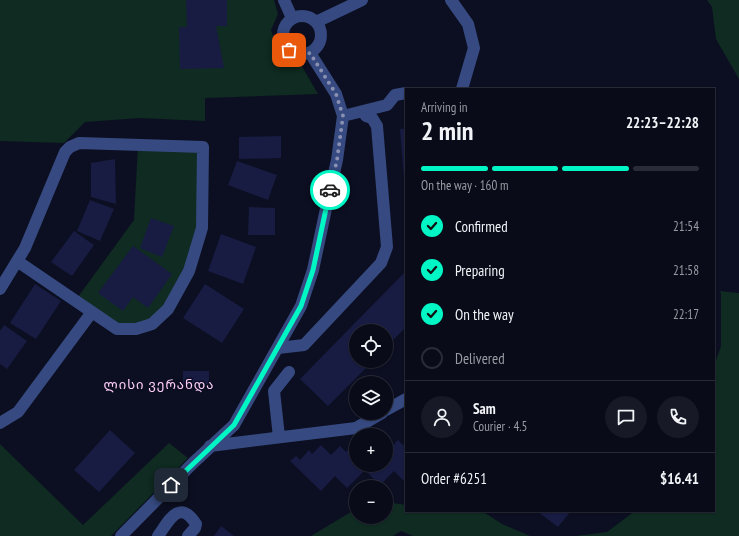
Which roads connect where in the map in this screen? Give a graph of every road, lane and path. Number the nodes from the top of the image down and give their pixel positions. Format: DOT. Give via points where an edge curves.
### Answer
graph roads {
  1 [pos="284,0"];
  2 [pos="362,0"];
  3 [pos="451,0"];
  4 [pos="292,18"];
  5 [pos="316,22"];
  6 [pos="310,53"];
  7 [pos="462,88"];
  8 [pos="405,93"];
  9 [pos="343,116"];
  10 [pos="366,116"];
  11 [pos="17,261"];
  12 [pos="0,289"];
  13 [pos="92,312"];
  14 [pos="278,348"];
  15 [pos="289,372"];
  16 [pos="405,400"];
  17 [pos="393,406"];
  18 [pos="370,420"];
  19 [pos="0,423"];
  20 [pos="279,438"];
  21 [pos="210,446"];
  22 [pos="121,536"];
  23 [pos="158,536"];
  24 [pos="188,536"];
  1 -- 4 [label="street"];
  2 -- 5 [label="street"];
  3 -- 7 [label="street" via="468,24 474,48"];
  4 -- 5 [label="street" via="305,16"];
  4 -- 6 [label="street" via="283,31 283,42 294,53"];
  5 -- 6 [label="street" via="320,29 320,43"];
  6 -- 9 [label="street" via="336,94"];
  8 -- 9 [label="street" via="395,95 387,105"];
  9 -- 14 [label="street" via="337,160 313,270 301,306"];
  10 -- 14 [label="street" via="372,118 377,126 386,247 381,263 304,345"];
  11 -- 12 [label="street"];
  11 -- 13 [label="street"];
  11 -- 13 [label="street" via="25,248 65,152 70,147 79,143 203,147 202,228 190,271 168,309 152,324 136,329 117,329"];
  13 -- 19 [label="street" via="18,412"];
  14 -- 21 [label="street" via="234,425"];
  15 -- 20 [label="street" via="274,391"];
  16 -- 17 [label="street"];
  18 -- 20 [label="street" via="356,428"];
  20 -- 21 [label="street"];
  21 -- 22 [label="street"];
  23 -- 24 [label="street" via="178,512 182,512 196,524"];
}
